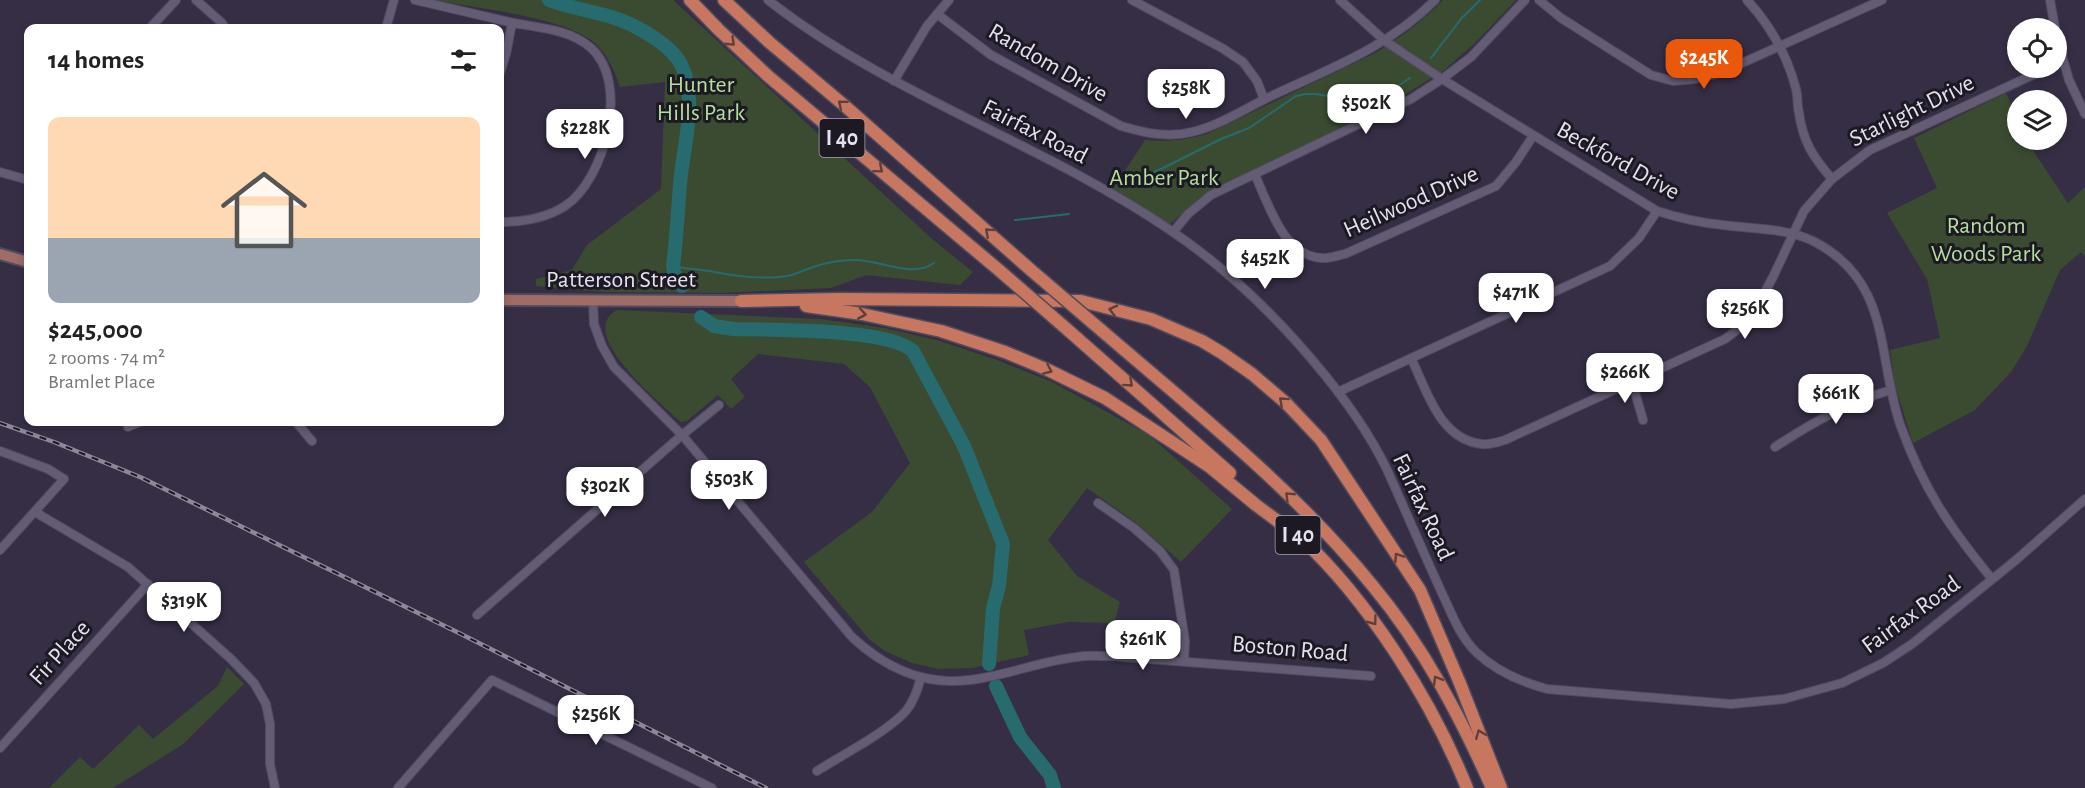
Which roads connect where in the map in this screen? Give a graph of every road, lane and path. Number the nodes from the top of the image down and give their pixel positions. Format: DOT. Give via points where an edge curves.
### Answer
graph roads {
  1 [pos="176,0"];
  2 [pos="196,0"];
  3 [pos="394,0"];
  4 [pos="415,0"];
  5 [pos="690,0"];
  6 [pos="724,0"];
  7 [pos="768,0"];
  8 [pos="949,0"];
  9 [pos="1132,0"];
  10 [pos="1341,0"];
  11 [pos="1435,0"];
  12 [pos="1525,0"];
  13 [pos="1539,0"];
  14 [pos="1747,0"];
  15 [pos="1882,0"];
  16 [pos="2050,0"];
  17 [pos="937,14"];
  18 [pos="2053,18"];
  19 [pos="512,23"];
  20 [pos="154,24"];
  21 [pos="223,24"];
  22 [pos="387,24"];
  23 [pos="1385,41"];
  24 [pos="1781,46"];
  25 [pos="504,60"];
  26 [pos="2067,77"];
  27 [pos="2026,78"];
  28 [pos="1442,79"];
  29 [pos="894,81"];
  30 [pos="1264,99"];
  31 [pos="2085,114"];
  32 [pos="1533,136"];
  33 [pos="0,172"];
  34 [pos="1255,175"];
  35 [pos="1832,178"];
  36 [pos="24,179"];
  37 [pos="1657,211"];
  38 [pos="504,222"];
  39 [pos="1173,232"];
  40 [pos="1793,234"];
  41 [pos="0,254"];
  42 [pos="24,261"];
  43 [pos="504,300"];
  44 [pos="593,301"];
  45 [pos="741,301"];
  46 [pos="1411,358"];
  47 [pos="1632,382"];
  48 [pos="1891,390"];
  49 [pos="1338,392"];
  50 [pos="719,405"];
  51 [pos="1643,420"];
  52 [pos="299,426"];
  53 [pos="682,435"];
  54 [pos="312,441"];
  55 [pos="1775,447"];
  56 [pos="0,451"];
  57 [pos="2085,499"];
  58 [pos="1098,503"];
  59 [pos="36,512"];
  60 [pos="1306,543"];
  61 [pos="0,550"];
  62 [pos="1992,579"];
  63 [pos="148,584"];
  64 [pos="477,615"];
  65 [pos="1184,661"];
  66 [pos="1371,675"];
  67 [pos="921,677"];
  68 [pos="0,748"];
  69 [pos="817,771"];
  70 [pos="275,788"];
  71 [pos="398,788"];
  72 [pos="712,788"];
  73 [pos="1467,788"];
  74 [pos="1492,788"];
  75 [pos="1501,788"];
  1 -- 20 [label="street"];
  2 -- 21 [label="street"];
  3 -- 22 [label="street"];
  4 -- 19 [label="street"];
  5 -- 60 [label="highway, I 40, one-way, bridge" via="768,76 1000,271"];
  74 -- 6 [label="highway, I 40, one-way, bridge" via="1464,727 1428,664 1404,628 1329,536 1221,434"];
  7 -- 29 [label="street, Fairfax Road" via="824,41"];
  8 -- 17 [label="street"];
  9 -- 30 [label="street" via="1243,62"];
  10 -- 23 [label="street, Beckford Drive"];
  11 -- 23 [label="street, Random Drive"];
  12 -- 28 [label="street" via="1471,57"];
  13 -- 24 [label="street" via="1651,75 1673,81 1720,73"];
  14 -- 24 [label="street"];
  15 -- 24 [label="street"];
  16 -- 18 [label="street"];
  17 -- 29 [label="street"];
  17 -- 30 [label="street, Random Drive" via="991,55 1121,126 1143,133 1166,136 1194,132"];
  19 -- 25 [label="street"];
  19 -- 38 [label="street" via="558,31 595,52 612,88 612,108 598,163 577,194 566,205 525,222"];
  23 -- 28 [label="street, Beckford Drive"];
  23 -- 30 [label="street, Random Drive"];
  24 -- 35 [label="street" via="1797,92 1806,145"];
  26 -- 31 [label="street"];
  27 -- 35 [label="street, Starlight Drive" via="1870,150"];
  28 -- 32 [label="street, Beckford Drive"];
  28 -- 34 [label="street" via="1411,99"];
  29 -- 39 [label="street, Fairfax Road" via="1093,184"];
  32 -- 34 [label="street, Heilwood Drive" via="1496,186 1345,254 1322,258 1299,251 1285,238"];
  32 -- 37 [label="street, Beckford Drive"];
  33 -- 36 [label="street"];
  34 -- 39 [label="street" via="1211,195"];
  35 -- 40 [label="street, Starlight Drive" via="1804,211"];
  37 -- 40 [label="street, Beckford Drive" via="1686,220"];
  37 -- 46 [label="street" via="1639,238 1611,266"];
  39 -- 49 [label="street, Fairfax Road" via="1255,298"];
  40 -- 47 [label="street, Starlight Drive" via="1764,295 1741,327 1725,339"];
  40 -- 48 [label="street, Beckford Drive" via="1831,252 1848,267 1871,300"];
  41 -- 42 [label="main road"];
  43 -- 44 [label="main road, Patterson Street"];
  44 -- 45 [label="main road, Patterson Street"];
  44 -- 53 [label="street, Boston Road" via="594,324 614,367"];
  45 -- 60 [label="highway, one-way" via="810,306 941,331 1048,370 1105,398 1210,467"];
  75 -- 45 [label="highway, one-way" via="1420,590 1321,440 1286,402 1222,353 1151,319 1080,301"];
  46 -- 47 [label="street, Starlight Drive" via="1444,424 1467,441 1485,445 1505,440"];
  46 -- 49 [label="street"];
  47 -- 51 [label="street"];
  48 -- 55 [label="street" via="1821,418"];
  48 -- 62 [label="street, Beckford Drive" via="1927,490"];
  49 -- 62 [label="street, Fairfax Road" via="1392,479 1465,639 1492,665 1528,684 1547,689 1710,703 1766,702 1805,694 1842,683 1883,663"];
  50 -- 53 [label="street"];
  52 -- 54 [label="street"];
  53 -- 64 [label="street"];
  53 -- 67 [label="street, Boston Road" via="852,637 874,657"];
  56 -- 59 [label="street" via="64,478"];
  57 -- 62 [label="street, Fairfax Road"];
  58 -- 65 [label="street" via="1134,528 1174,570 1185,641"];
  59 -- 61 [label="street"];
  59 -- 63 [label="street" via="128,567"];
  60 -- 73 [label="highway, I 40, one-way" via="1347,587 1385,638 1431,713"];
  63 -- 68 [label="street, Fir Place"];
  63 -- 70 [label="street" via="231,659 261,693 270,724 270,764"];
  65 -- 66 [label="street, Boston Road"];
  65 -- 67 [label="street, Boston Road" via="1079,656 970,680"];
  67 -- 69 [label="street" via="905,712"];
  71 -- 72 [label="street" via="492,680"];
}
